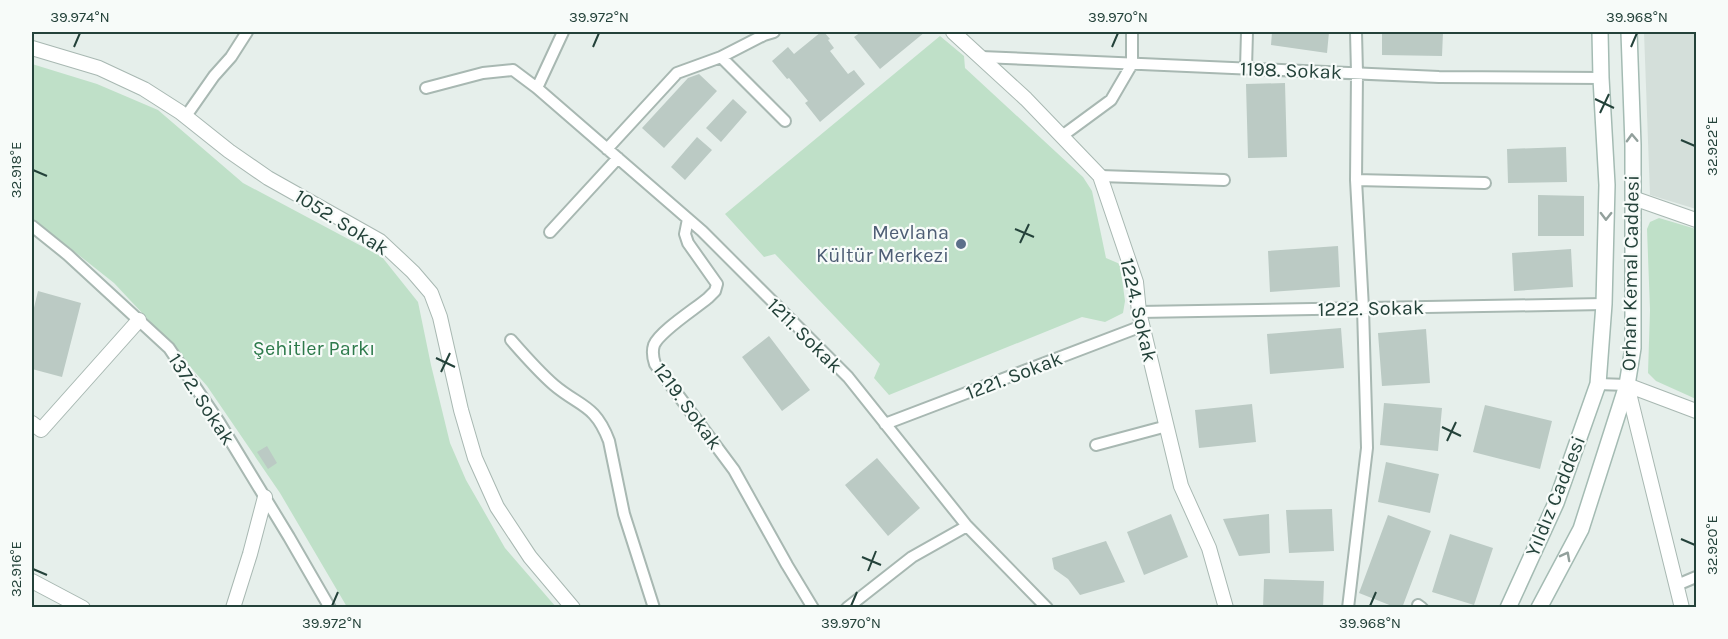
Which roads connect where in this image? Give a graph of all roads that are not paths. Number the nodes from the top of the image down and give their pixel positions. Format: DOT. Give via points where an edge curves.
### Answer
graph roads {
  1 [pos="247,32"];
  2 [pos="563,32"];
  3 [pos="774,32"];
  4 [pos="953,32"];
  5 [pos="1132,32"];
  6 [pos="1247,32"];
  7 [pos="1356,32"];
  8 [pos="1600,32"];
  9 [pos="1629,32"];
  10 [pos="32,48"];
  11 [pos="721,57"];
  12 [pos="981,57"];
  13 [pos="1132,63"];
  14 [pos="1246,68"];
  15 [pos="1357,73"];
  16 [pos="1601,78"];
  17 [pos="426,88"];
  18 [pos="537,88"];
  19 [pos="186,116"];
  20 [pos="786,121"];
  21 [pos="1062,136"];
  22 [pos="607,149"];
  23 [pos="618,158"];
  24 [pos="1100,176"];
  25 [pos="1224,180"];
  26 [pos="1356,180"];
  27 [pos="1485,183"];
  28 [pos="1633,198"];
  29 [pos="688,219"];
  30 [pos="1696,220"];
  31 [pos="32,226"];
  32 [pos="550,232"];
  33 [pos="1604,304"];
  34 [pos="1363,308"];
  35 [pos="1139,312"];
  36 [pos="139,320"];
  37 [pos="1142,326"];
  38 [pos="512,340"];
  39 [pos="1598,384"];
  40 [pos="1627,385"];
  41 [pos="1696,411"];
  42 [pos="32,423"];
  43 [pos="885,424"];
  44 [pos="1167,426"];
  45 [pos="1096,445"];
  46 [pos="265,497"];
  47 [pos="967,526"];
  48 [pos="1696,577"];
  49 [pos="32,581"];
  50 [pos="1677,585"];
  51 [pos="83,608"];
  52 [pos="233,608"];
  53 [pos="330,608"];
  54 [pos="573,608"];
  55 [pos="654,608"];
  56 [pos="813,608"];
  57 [pos="847,608"];
  58 [pos="1047,608"];
  59 [pos="1226,608"];
  60 [pos="1348,608"];
  61 [pos="1508,608"];
  62 [pos="1539,608"];
  63 [pos="1682,608"];
  1 -- 19 [label="street"];
  2 -- 18 [label="street"];
  3 -- 11 [label="street"];
  4 -- 12 [label="street, 1224. Sokak"];
  5 -- 13 [label="street"];
  6 -- 14 [label="street"];
  7 -- 15 [label="street"];
  8 -- 16 [label="main road, Orhan Kemal Caddesi"];
  28 -- 9 [label="main road, Orhan Kemal Caddesi, one-way"];
  10 -- 19 [label="street, 1052. Sokak" via="99,68 144,89"];
  11 -- 20 [label="street"];
  11 -- 22 [label="street" via="677,73"];
  12 -- 13 [label="street, 1198. Sokak"];
  12 -- 21 [label="street, 1224. Sokak"];
  13 -- 14 [label="street, 1198. Sokak"];
  13 -- 21 [label="street" via="1111,100"];
  14 -- 15 [label="street, 1198. Sokak"];
  15 -- 16 [label="street, 1198. Sokak"];
  15 -- 26 [label="street"];
  16 -- 33 [label="main road, Orhan Kemal Caddesi, one-way" via="1607,185"];
  17 -- 18 [label="street, 1211. Sokak" via="483,73 513,70"];
  18 -- 22 [label="street, 1211. Sokak"];
  19 -- 54 [label="street, 1052. Sokak" via="268,178 380,241 431,293 475,458 497,507 530,557"];
  21 -- 24 [label="street, 1224. Sokak"];
  22 -- 23 [label="street, 1211. Sokak"];
  23 -- 29 [label="street, 1211. Sokak"];
  23 -- 32 [label="street"];
  24 -- 25 [label="street"];
  24 -- 35 [label="street, 1224. Sokak" via="1136,282"];
  26 -- 27 [label="street"];
  26 -- 34 [label="street"];
  28 -- 30 [label="street"];
  28 -- 40 [label="main road, Orhan Kemal Caddesi" via="1633,348"];
  29 -- 43 [label="street, 1211. Sokak" via="848,377"];
  29 -- 56 [label="street, 1219. Sokak" via="688,243 717,284 708,298 659,337 653,347 655,364 734,470"];
  31 -- 36 [label="street, 1372. Sokak"];
  33 -- 34 [label="street, 1222. Sokak"];
  33 -- 39 [label="main road, Orhan Kemal Caddesi"];
  34 -- 35 [label="street, 1222. Sokak"];
  34 -- 60 [label="street" via="1367,448"];
  35 -- 37 [label="street, 1224. Sokak"];
  36 -- 42 [label="street" via="41,430"];
  36 -- 46 [label="street, 1372. Sokak" via="169,348"];
  37 -- 43 [label="street, 1221. Sokak"];
  37 -- 44 [label="street, 1224. Sokak"];
  38 -- 55 [label="street" via="531,365 592,411 605,430 624,514"];
  39 -- 40 [label="street, Orhan Kemal Caddesi"];
  39 -- 61 [label="main road, Yıldız Caddesi" via="1556,503"];
  40 -- 41 [label="street"];
  40 -- 50 [label="street"];
  62 -- 40 [label="main road, Yıldız Caddesi, one-way" via="1581,529"];
  43 -- 47 [label="street, 1211. Sokak"];
  44 -- 45 [label="street"];
  44 -- 59 [label="street, 1224. Sokak" via="1181,486 1209,548"];
  46 -- 52 [label="street"];
  46 -- 53 [label="street, 1372. Sokak"];
  47 -- 57 [label="street" via="912,556"];
  47 -- 58 [label="street, 1211. Sokak"];
  48 -- 50 [label="street"];
  49 -- 51 [label="street"];
  50 -- 63 [label="street"];
}
